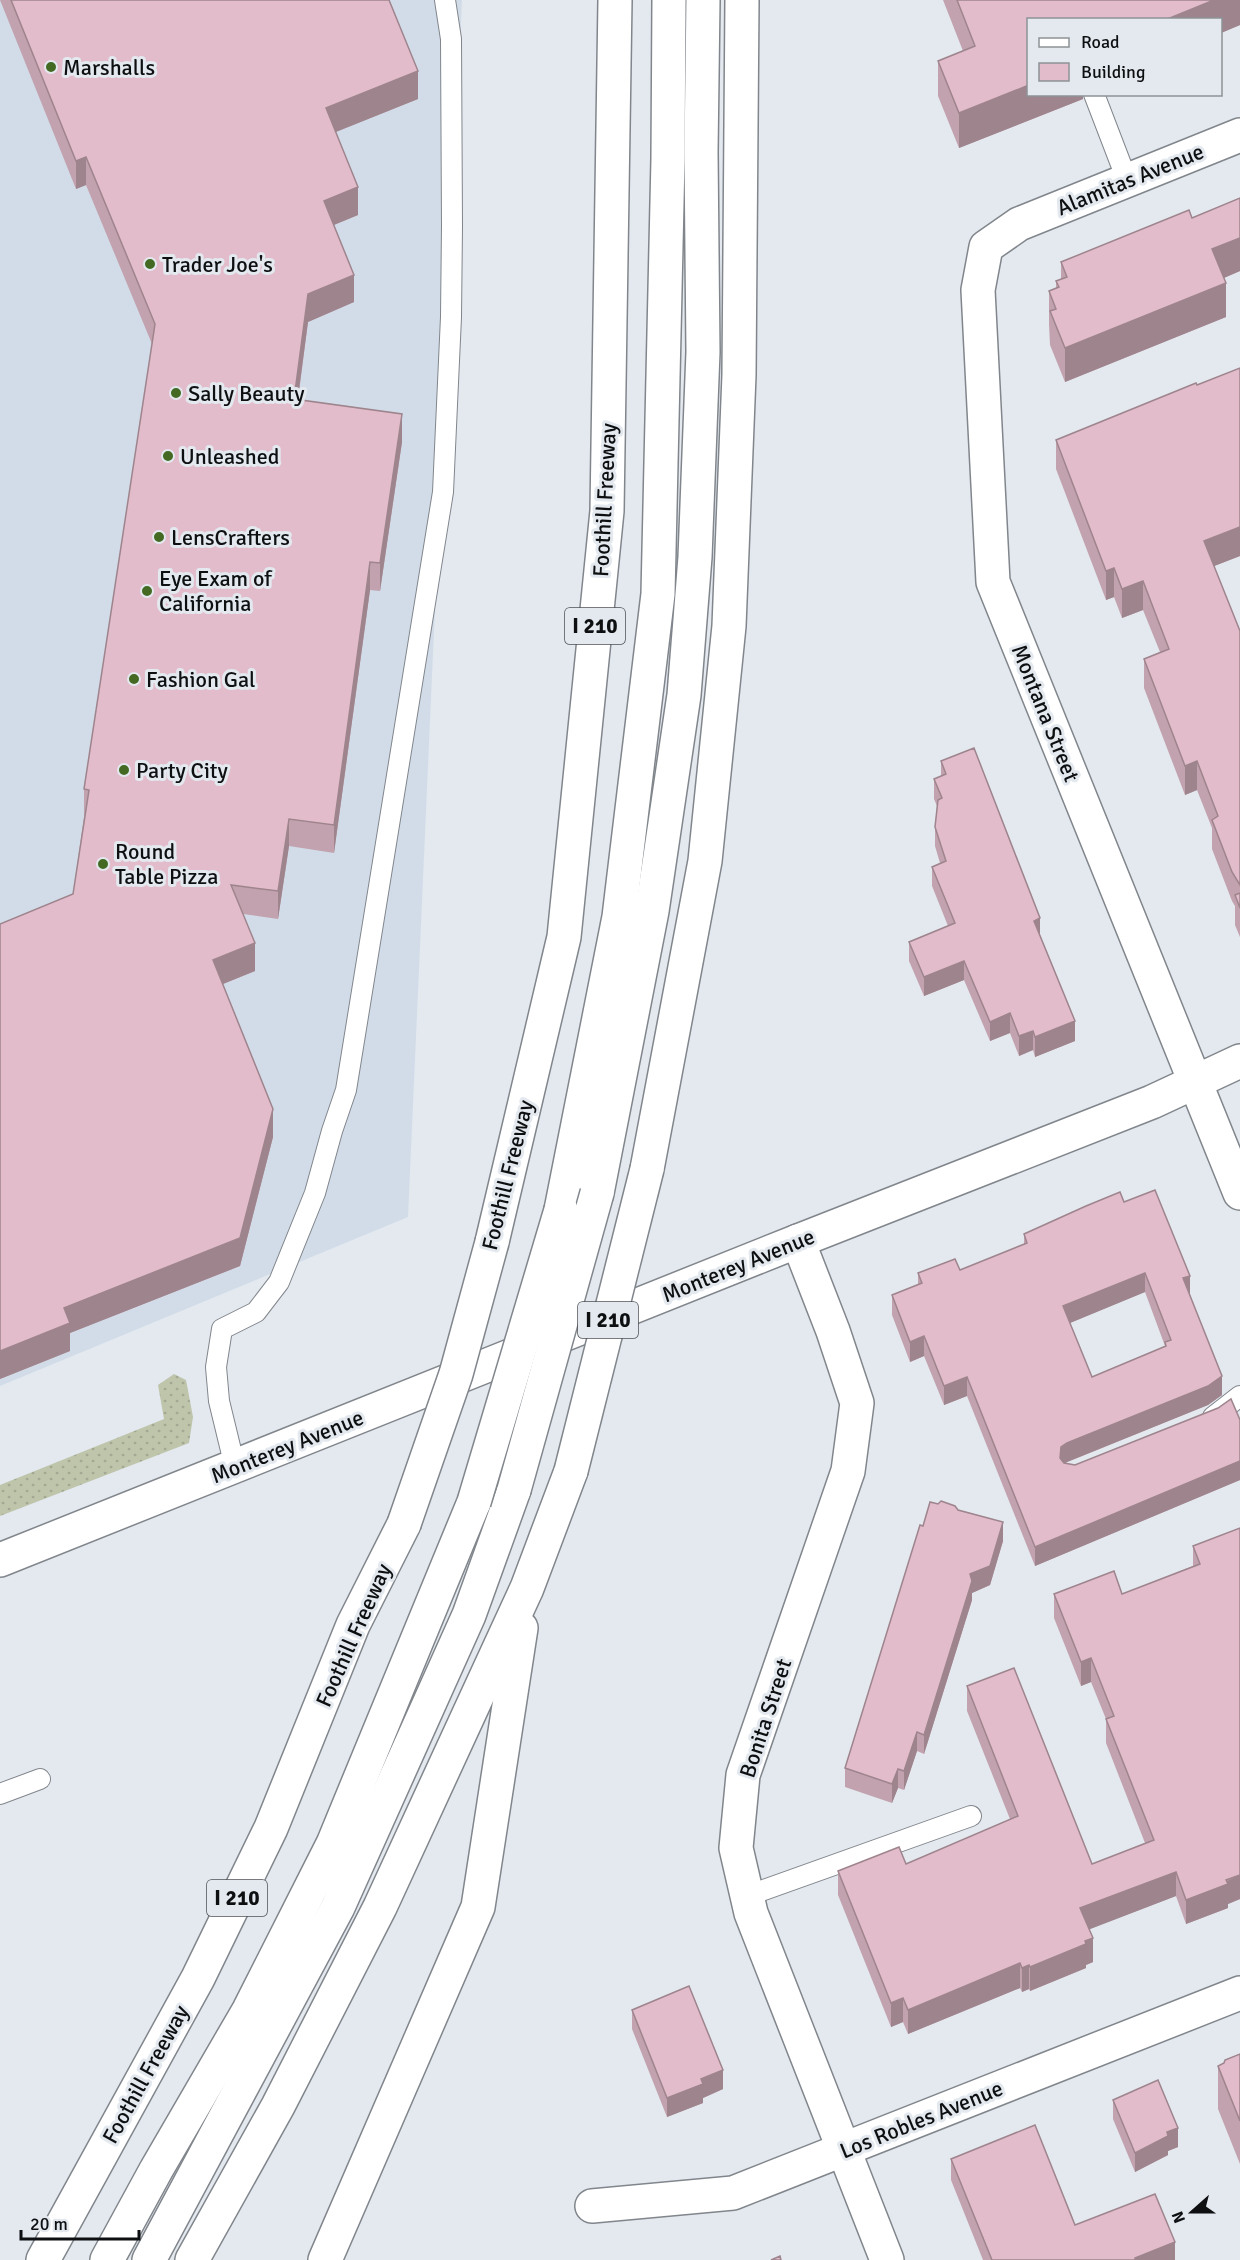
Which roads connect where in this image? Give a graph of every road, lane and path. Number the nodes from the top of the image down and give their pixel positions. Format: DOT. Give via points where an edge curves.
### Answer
graph roads {
  1 [pos="444,0"];
  2 [pos="615,0"];
  3 [pos="669,0"];
  4 [pos="703,0"];
  5 [pos="742,0"];
  6 [pos="1095,96"];
  7 [pos="1240,135"];
  8 [pos="1127,180"];
  9 [pos="1019,224"];
  10 [pos="1240,1061"];
  11 [pos="1196,1082"];
  12 [pos="1240,1193"];
  13 [pos="798,1241"];
  14 [pos="1240,1396"];
  15 [pos="1192,1425"];
  16 [pos="234,1467"];
  17 [pos="0,1560"];
  18 [pos="527,1588"];
  19 [pos="40,1779"];
  20 [pos="0,1794"];
  21 [pos="971,1816"];
  22 [pos="747,1896"];
  23 [pos="1240,1993"];
  24 [pos="844,2150"];
  25 [pos="592,2206"];
  26 [pos="43,2260"];
  27 [pos="107,2260"];
  28 [pos="149,2260"];
  29 [pos="192,2260"];
  30 [pos="325,2260"];
  31 [pos="887,2260"];
  1 -- 16 [label="lane" via="451,39 452,226 443,492 346,1090 315,1193 279,1282 256,1312 222,1329 216,1367 219,1401"];
  2 -- 26 [label="main road, Foothill Freeway / I 210, bridge" via="607,511 564,937 492,1242 456,1374 404,1524 353,1625 271,1828 198,1978"];
  3 -- 27 [label="main road, bridge" via="658,594 619,917 561,1210 474,1502 333,1844 249,2010"];
  4 -- 28 [label="main road, bridge" via="703,352 695,557 685,684 652,911 597,1193 514,1490 469,1615 338,1907"];
  5 -- 18 [label="main road, I 210, bridge" via="739,375 729,626 705,861 647,1169 571,1471"];
  6 -- 8 [label="lane"];
  7 -- 8 [label="main road, Alamitas Avenue"];
  8 -- 9 [label="main road, Alamitas Avenue"];
  9 -- 11 [label="main road, Montana Street" via="986,247 978,290 993,582"];
  10 -- 11 [label="main road, Monterey Avenue"];
  11 -- 12 [label="main road, Montana Street"];
  11 -- 13 [label="main road, Monterey Avenue"];
  13 -- 16 [label="main road, Monterey Avenue"];
  13 -- 22 [label="main road, Bonita Street" via="857,1403 848,1471 743,1775 736,1848"];
  14 -- 15 [label="lane" via="1214,1416"];
  16 -- 17 [label="main road, Monterey Avenue"];
  18 -- 29 [label="main road, I 210" via="380,1907 278,2106"];
  18 -- 30 [label="main road" via="478,1907"];
  19 -- 20 [label="lane"];
  21 -- 22 [label="lane"];
  22 -- 24 [label="main road, Bonita Street"];
  23 -- 24 [label="main road, Los Robles Avenue"];
  24 -- 25 [label="main road, Los Robles Avenue" via="733,2193"];
  24 -- 31 [label="main road, Bonita Street"];
}
